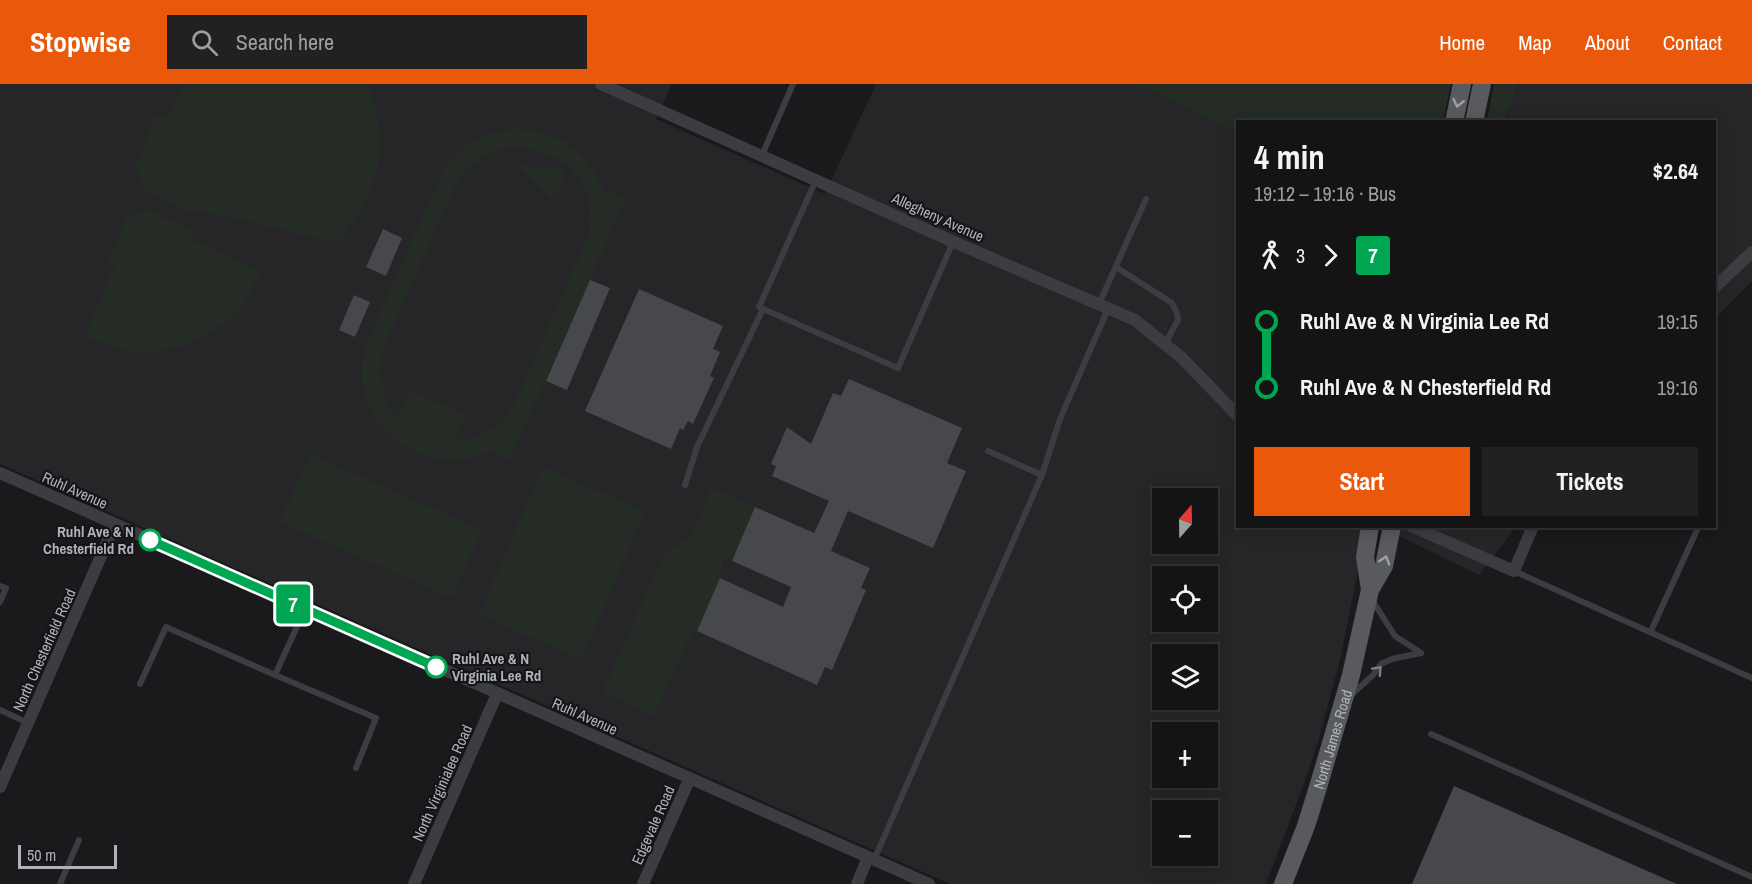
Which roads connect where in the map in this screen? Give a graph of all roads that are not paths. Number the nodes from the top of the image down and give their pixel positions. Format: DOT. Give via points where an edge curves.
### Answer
graph roads {
  1 [pos="601,84"];
  2 [pos="793,84"];
  3 [pos="1462,84"];
  4 [pos="1482,84"];
  5 [pos="1454,120"];
  6 [pos="1474,120"];
  7 [pos="762,155"];
  8 [pos="816,179"];
  9 [pos="1146,199"];
  10 [pos="954,242"];
  11 [pos="1752,252"];
  12 [pos="1116,267"];
  13 [pos="1716,286"];
  14 [pos="1104,307"];
  15 [pos="763,309"];
  16 [pos="1165,344"];
  17 [pos="1236,414"];
  18 [pos="988,452"];
  19 [pos="0,473"];
  20 [pos="1042,475"];
  21 [pos="685,485"];
  22 [pos="115,524"];
  23 [pos="1370,528"];
  24 [pos="1392,528"];
  25 [pos="1416,528"];
  26 [pos="1532,528"];
  27 [pos="1697,531"];
  28 [pos="1514,571"];
  29 [pos="0,586"];
  30 [pos="1370,593"];
  31 [pos="0,602"];
  32 [pos="305,609"];
  33 [pos="1651,632"];
  34 [pos="275,675"];
  35 [pos="1752,678"];
  36 [pos="140,684"];
  37 [pos="497,694"];
  38 [pos="1343,703"];
  39 [pos="0,710"];
  40 [pos="28,723"];
  41 [pos="1431,734"];
  42 [pos="356,768"];
  43 [pos="690,778"];
  44 [pos="0,787"];
  45 [pos="80,840"];
  46 [pos="871,859"];
  47 [pos="1752,877"];
  48 [pos="60,884"];
  49 [pos="414,884"];
  50 [pos="643,884"];
  51 [pos="857,884"];
  52 [pos="929,884"];
  53 [pos="1283,884"];
  1 -- 7 [label="street, Allegheny Avenue"];
  2 -- 7 [label="lane"];
  3 -- 5 [label="main road, one-way"];
  4 -- 6 [label="main road"];
  7 -- 8 [label="street, Allegheny Avenue"];
  8 -- 10 [label="street, Allegheny Avenue"];
  8 -- 15 [label="lane" via="759,307"];
  9 -- 12 [label="lane"];
  10 -- 14 [label="street, Allegheny Avenue"];
  10 -- 15 [label="lane" via="898,368"];
  11 -- 13 [label="street"];
  12 -- 14 [label="lane"];
  12 -- 16 [label="lane" via="1172,303 1178,320"];
  14 -- 16 [label="street, Allegheny Avenue" via="1135,320"];
  14 -- 20 [label="lane"];
  15 -- 21 [label="lane" via="697,447"];
  16 -- 17 [label="street, Allegheny Avenue"];
  18 -- 20 [label="lane"];
  19 -- 22 [label="street, Ruhl Avenue"];
  20 -- 46 [label="lane"];
  22 -- 32 [label="street, Ruhl Avenue"];
  22 -- 40 [label="street, North Chesterfield Road"];
  23 -- 30 [label="main road, North James Road" via="1365,557"];
  30 -- 24 [label="main road, North James Road, one-way" via="1384,566"];
  25 -- 28 [label="street"];
  26 -- 28 [label="street"];
  27 -- 33 [label="lane"];
  28 -- 33 [label="lane"];
  29 -- 31 [label="lane" via="6,588"];
  30 -- 38 [label="main road, North James Road"];
  38 -- 30 [label="lane, one-way" via="1382,664 1421,653 1395,636"];
  32 -- 34 [label="lane"];
  32 -- 37 [label="street, Ruhl Avenue"];
  33 -- 35 [label="lane"];
  34 -- 36 [label="lane" via="166,627"];
  34 -- 42 [label="lane" via="376,718"];
  37 -- 43 [label="street, Ruhl Avenue"];
  37 -- 49 [label="street, North Virginialee Road"];
  38 -- 53 [label="main road, North James Road" via="1306,826"];
  39 -- 40 [label="lane"];
  40 -- 44 [label="street, North Chesterfield Road"];
  41 -- 47 [label="lane"];
  43 -- 46 [label="street, Ruhl Avenue"];
  43 -- 50 [label="street, Edgevale Road"];
  45 -- 48 [label="lane"];
  46 -- 51 [label="street"];
  46 -- 52 [label="street, Ruhl Avenue"];
}
